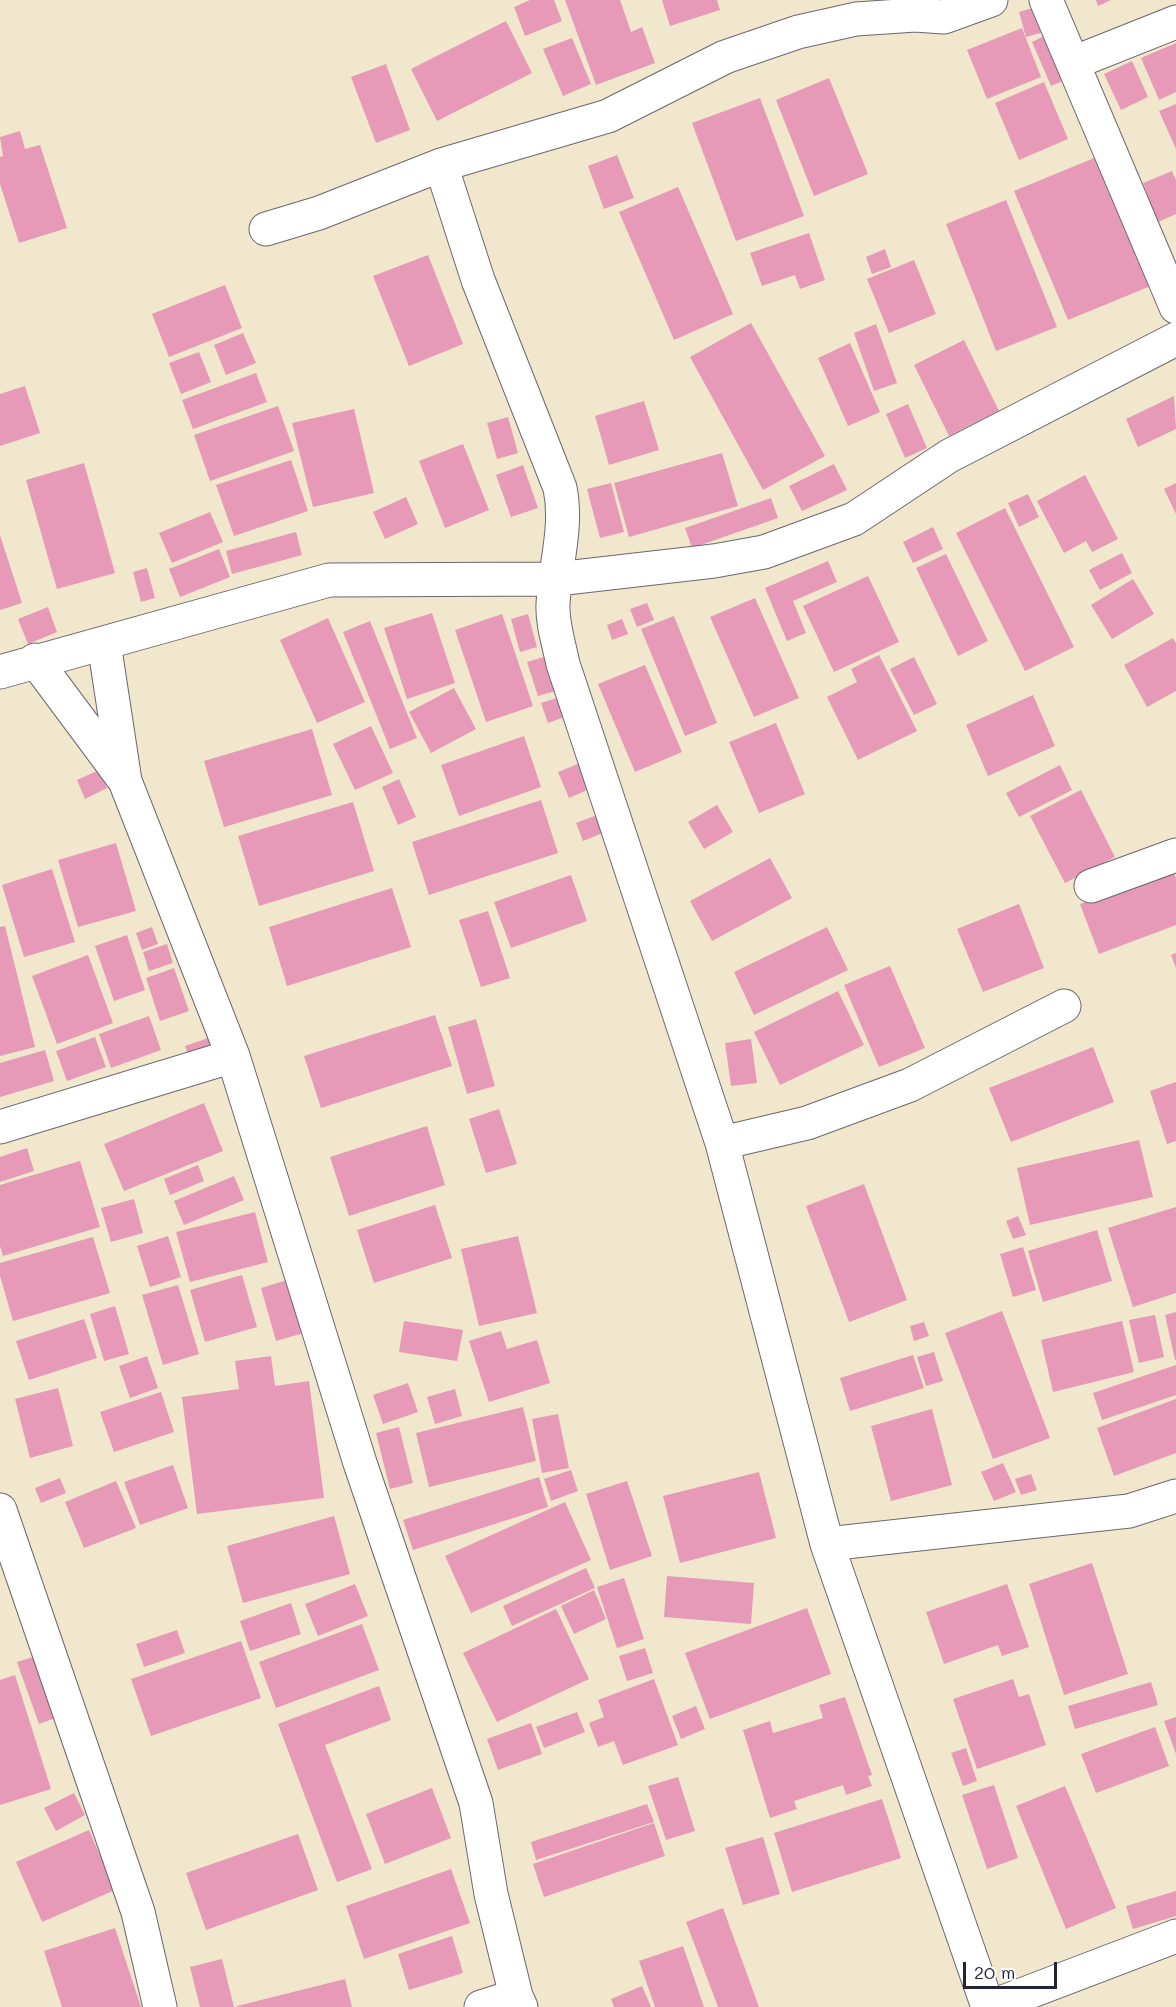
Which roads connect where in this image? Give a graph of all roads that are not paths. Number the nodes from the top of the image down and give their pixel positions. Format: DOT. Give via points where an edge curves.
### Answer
graph roads {
  1 [pos="991,0"];
  2 [pos="1046,0"];
  3 [pos="1176,22"];
  4 [pos="1073,63"];
  5 [pos="441,165"];
  6 [pos="266,230"];
  7 [pos="1176,307"];
  8 [pos="1176,339"];
  9 [pos="557,579"];
  10 [pos="104,643"];
  11 [pos="35,660"];
  12 [pos="0,672"];
  13 [pos="125,781"];
  14 [pos="1176,855"];
  15 [pos="1091,886"];
  16 [pos="1064,1006"];
  17 [pos="233,1056"];
  18 [pos="0,1127"];
  19 [pos="722,1143"];
  20 [pos="1176,1496"];
  21 [pos="0,1510"];
  22 [pos="827,1544"];
  23 [pos="1176,1936"];
  24 [pos="518,2001"];
  25 [pos="160,2007"];
  26 [pos="481,2007"];
  27 [pos="989,2007"];
  1 -- 5 [label="street" via="944,17 856,19 798,32 725,57 608,116"];
  2 -- 4 [label="street"];
  3 -- 4 [label="street"];
  4 -- 7 [label="street"];
  5 -- 6 [label="street"];
  5 -- 9 [label="street" via="478,280 560,488 564,508"];
  8 -- 9 [label="street" via="949,456 854,519 814,535 764,552 714,561"];
  9 -- 10 [label="street" via="329,580"];
  9 -- 19 [label="street" via="553,604 563,664"];
  10 -- 11 [label="street"];
  10 -- 13 [label="street"];
  11 -- 12 [label="street"];
  11 -- 13 [label="street"];
  13 -- 17 [label="street"];
  14 -- 15 [label="street"];
  16 -- 19 [label="street" via="910,1085 807,1123"];
  17 -- 18 [label="street"];
  17 -- 24 [label="street" via="360,1463 476,1803 491,1894"];
  19 -- 22 [label="street"];
  20 -- 22 [label="street" via="1129,1511"];
  21 -- 25 [label="street" via="138,1912"];
  22 -- 27 [label="street"];
  23 -- 27 [label="street"];
  24 -- 26 [label="street"];
}
